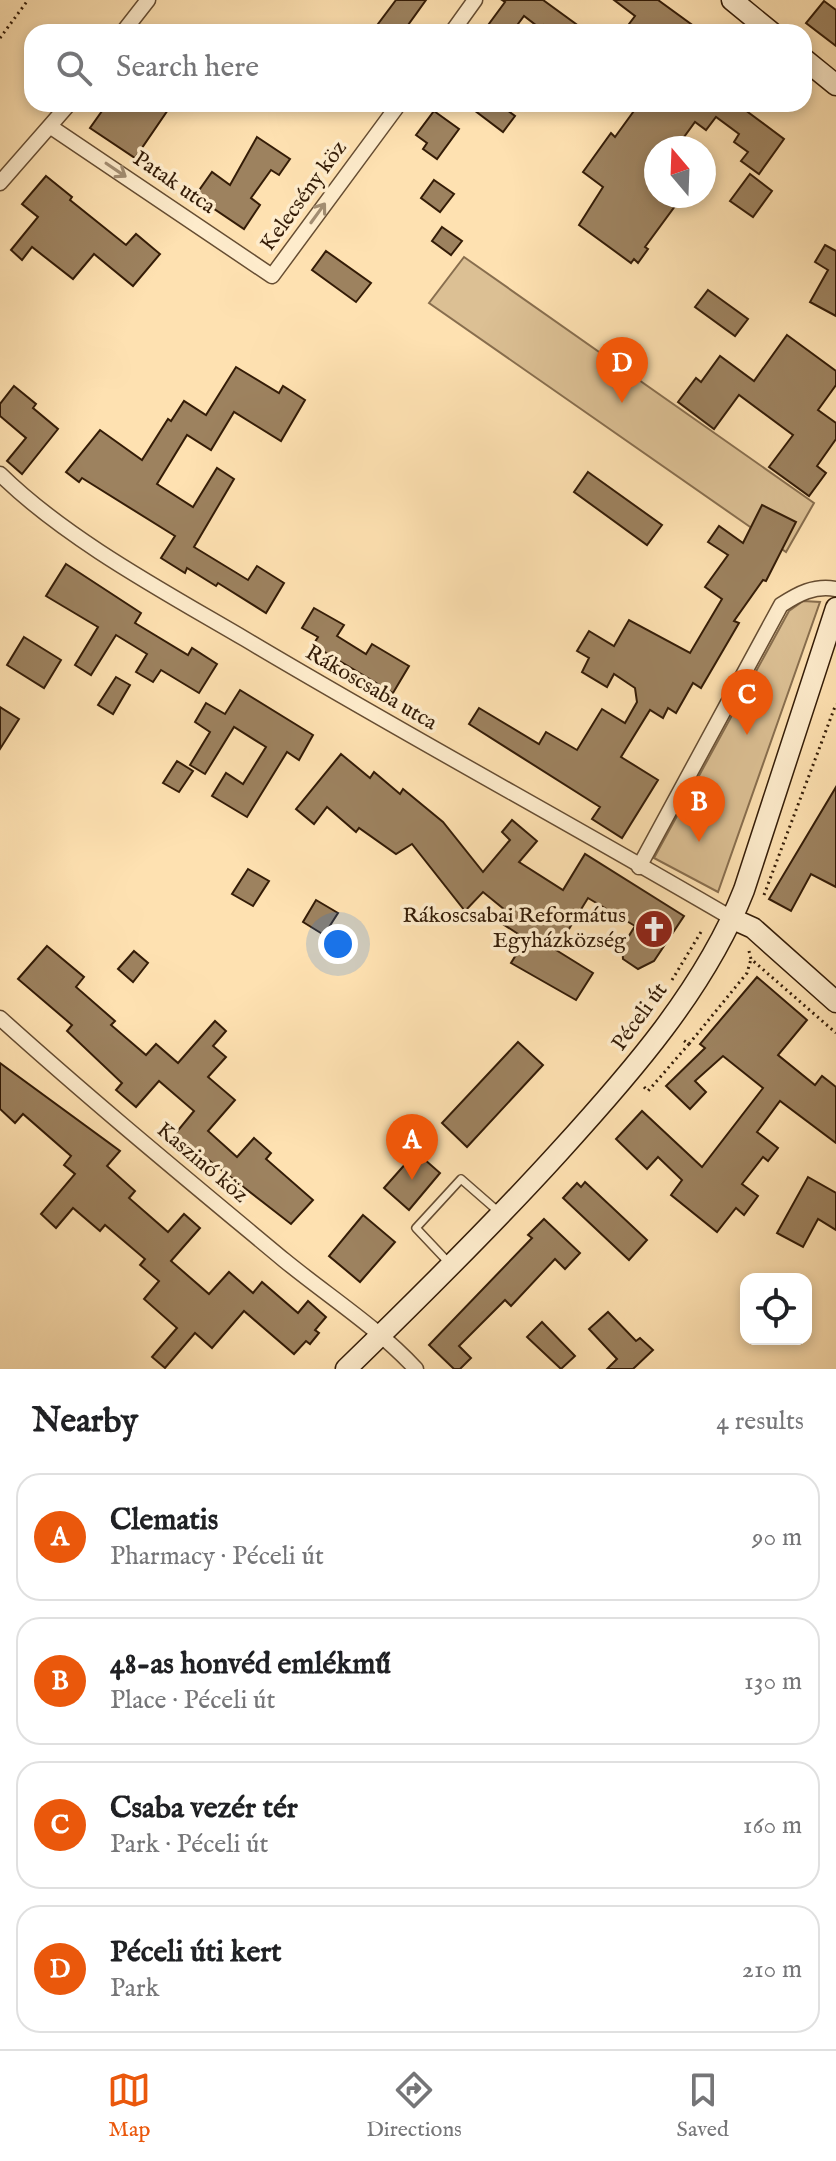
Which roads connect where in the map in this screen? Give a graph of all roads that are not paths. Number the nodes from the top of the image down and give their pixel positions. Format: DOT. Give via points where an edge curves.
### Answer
graph roads {
  1 [pos="148,0"];
  2 [pos="475,0"];
  3 [pos="732,0"];
  4 [pos="129,24"];
  5 [pos="458,24"];
  6 [pos="761,24"];
  7 [pos="812,66"];
  8 [pos="836,85"];
  9 [pos="63,112"];
  10 [pos="393,112"];
  11 [pos="51,127"];
  12 [pos="0,183"];
  13 [pos="272,276"];
  14 [pos="0,474"];
  15 [pos="836,589"];
  16 [pos="836,608"];
  17 [pos="639,867"];
  18 [pos="733,919"];
  19 [pos="836,1002"];
  20 [pos="0,1018"];
  21 [pos="501,1215"];
  22 [pos="451,1266"];
  23 [pos="381,1335"];
  24 [pos="346,1369"];
  25 [pos="416,1369"];
  1 -- 4 [label="street"];
  2 -- 5 [label="street"];
  3 -- 6 [label="main road"];
  7 -- 8 [label="main road"];
  9 -- 11 [label="street"];
  13 -- 10 [label="street, Kelecsény köz, one-way"];
  11 -- 12 [label="street"];
  11 -- 13 [label="street, Patak utca, one-way"];
  14 -- 17 [label="street, Rákoscsaba utca" via="21,495 139,576"];
  15 -- 17 [label="street" via="799,593 781,605"];
  16 -- 18 [label="main road, Péceli út"];
  17 -- 18 [label="street, Rákoscsaba utca"];
  18 -- 19 [label="main road" via="753,928"];
  18 -- 21 [label="main road, Péceli út" via="682,1002 621,1085"];
  20 -- 23 [label="street, Kaszinó köz" via="80,1090"];
  21 -- 22 [label="main road, Péceli út"];
  21 -- 22 [label="lane" via="461,1179 416,1228"];
  22 -- 23 [label="main road, Péceli út"];
  23 -- 24 [label="main road, Péceli út"];
  23 -- 25 [label="street, Kaszinó köz"];
}
